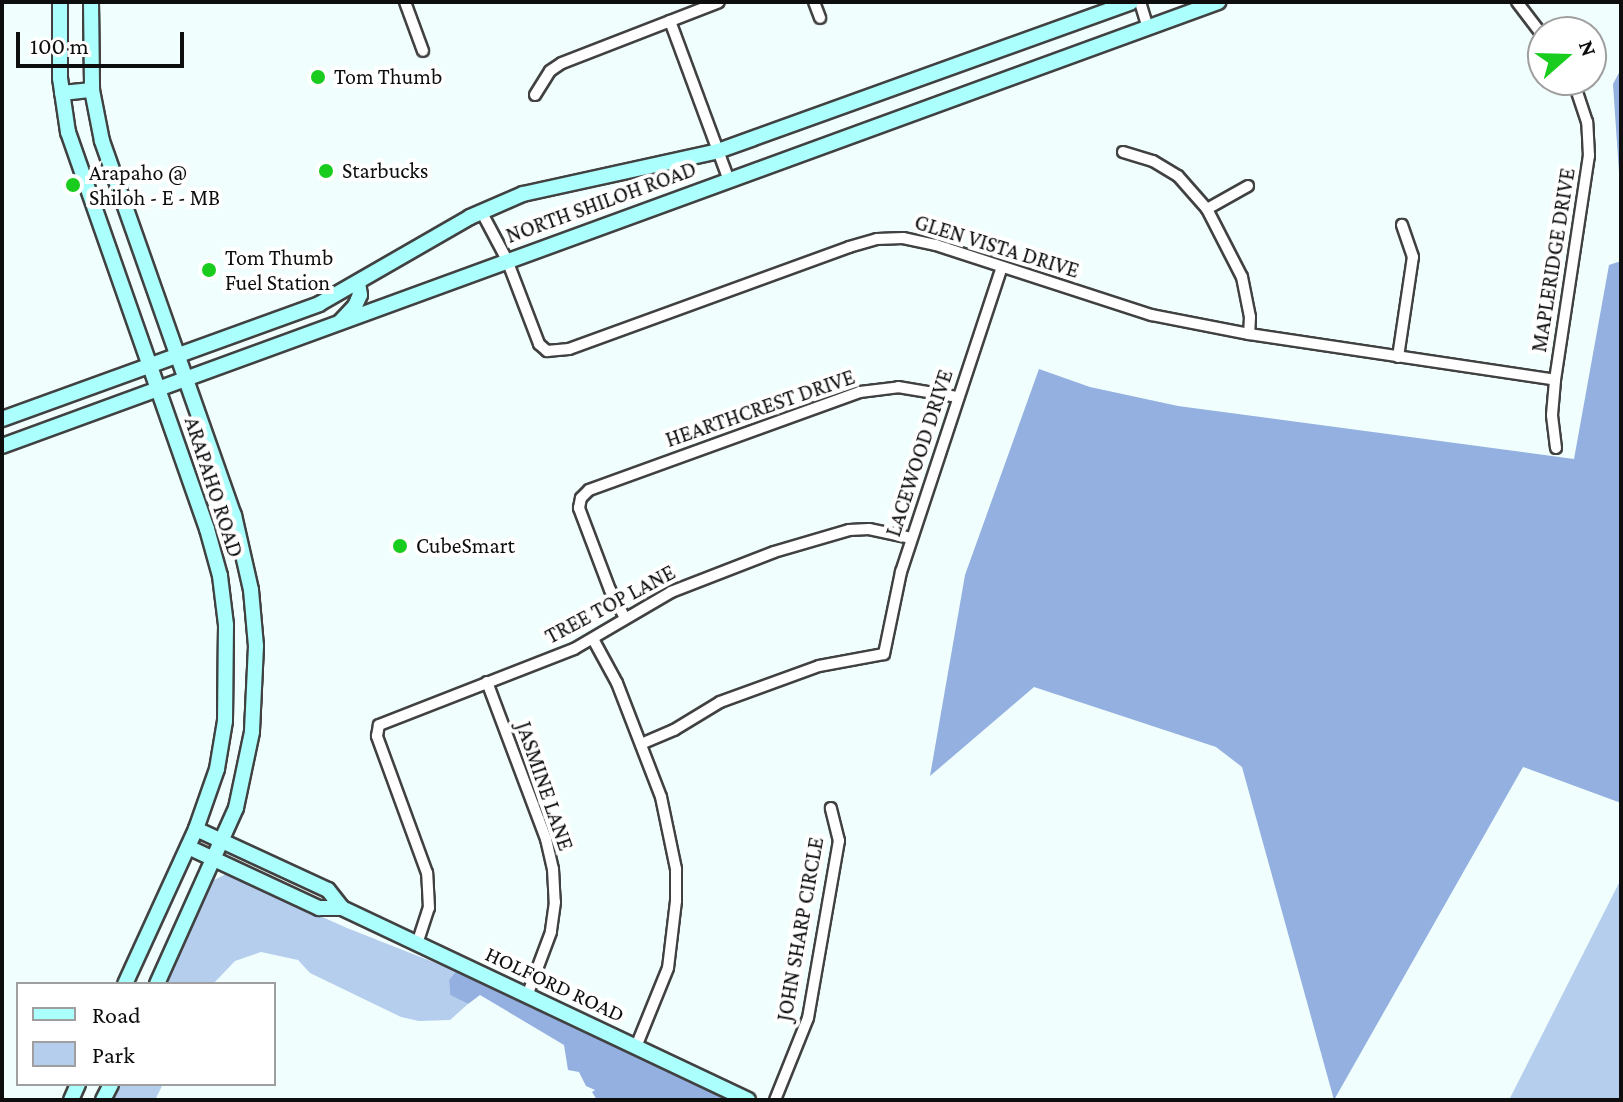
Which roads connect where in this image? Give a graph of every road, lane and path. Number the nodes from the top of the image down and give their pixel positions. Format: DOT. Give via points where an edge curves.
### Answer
graph roads {
  1 [pos="60,2"];
  2 [pos="91,2"];
  3 [pos="405,2"];
  4 [pos="719,2"];
  5 [pos="814,2"];
  6 [pos="1131,2"];
  7 [pos="1140,2"];
  8 [pos="1218,2"];
  9 [pos="820,18"];
  10 [pos="670,21"];
  11 [pos="1148,28"];
  12 [pos="423,51"];
  13 [pos="92,90"];
  14 [pos="62,93"];
  15 [pos="535,95"];
  16 [pos="1578,96"];
  17 [pos="718,151"];
  18 [pos="1123,152"];
  19 [pos="728,178"];
  20 [pos="1248,186"];
  21 [pos="1207,209"];
  22 [pos="481,211"];
  23 [pos="1402,225"];
  24 [pos="507,260"];
  25 [pos="1002,267"];
  26 [pos="358,283"];
  27 [pos="337,325"];
  28 [pos="1249,334"];
  29 [pos="177,355"];
  30 [pos="1398,357"];
  31 [pos="150,365"];
  32 [pos="1555,380"];
  33 [pos="186,381"];
  34 [pos="159,390"];
  35 [pos="958,397"];
  36 [pos="37,406"];
  37 [pos="2,419"];
  38 [pos="46,431"];
  39 [pos="2,446"];
  40 [pos="1556,448"];
  41 [pos="911,538"];
  42 [pos="625,618"];
  43 [pos="593,639"];
  44 [pos="228,657"];
  45 [pos="256,657"];
  46 [pos="487,682"];
  47 [pos="641,744"];
  48 [pos="831,808"];
  49 [pos="196,829"];
  50 [pos="223,841"];
  51 [pos="188,847"];
  52 [pos="215,859"];
  53 [pos="342,908"];
  54 [pos="417,944"];
  55 [pos="126,982"];
  56 [pos="158,982"];
  57 [pos="527,996"];
  58 [pos="636,1047"];
  59 [pos="748,1100"];
  60 [pos="775,1100"];
  1 -- 14 [label="main road, ARAPAHO ROAD"];
  2 -- 13 [label="main road, ARAPAHO ROAD"];
  3 -- 12 [label="street"];
  4 -- 10 [label="street"];
  5 -- 9 [label="street"];
  6 -- 17 [label="main road, NORTH SHILOH ROAD"];
  7 -- 11 [label="street"];
  8 -- 11 [label="main road, NORTH SHILOH ROAD"];
  10 -- 15 [label="street" via="562,63 550,71"];
  10 -- 17 [label="street"];
  11 -- 19 [label="main road, NORTH SHILOH ROAD"];
  13 -- 14 [label="main road"];
  13 -- 29 [label="main road, ARAPAHO ROAD" via="108,160"];
  14 -- 31 [label="main road, ARAPAHO ROAD" via="86,192"];
  16 -- 32 [label="street, MAPLERIDGE DRIVE" via="1589,156"];
  17 -- 19 [label="street"];
  17 -- 22 [label="main road, NORTH SHILOH ROAD" via="546,188"];
  18 -- 21 [label="street" via="1178,176"];
  19 -- 24 [label="main road, NORTH SHILOH ROAD"];
  20 -- 21 [label="street"];
  21 -- 28 [label="street" via="1242,277"];
  22 -- 24 [label="street, GLEN VISTA DRIVE"];
  22 -- 26 [label="main road, NORTH SHILOH ROAD"];
  23 -- 30 [label="street" via="1413,257"];
  24 -- 25 [label="street, GLEN VISTA DRIVE" via="539,344 559,352 866,241 920,240"];
  24 -- 27 [label="main road, NORTH SHILOH ROAD"];
  25 -- 28 [label="street, GLEN VISTA DRIVE" via="1152,315"];
  25 -- 35 [label="street, LACEWOOD DRIVE"];
  26 -- 27 [label="main road" via="355,306"];
  26 -- 29 [label="main road, NORTH SHILOH ROAD" via="309,308"];
  27 -- 33 [label="main road, NORTH SHILOH ROAD"];
  28 -- 30 [label="street, GLEN VISTA DRIVE"];
  29 -- 31 [label="main road, NORTH SHILOH ROAD"];
  29 -- 33 [label="main road, ARAPAHO ROAD"];
  30 -- 32 [label="street, GLEN VISTA DRIVE"];
  31 -- 34 [label="main road, ARAPAHO ROAD"];
  31 -- 36 [label="main road, NORTH SHILOH ROAD"];
  32 -- 40 [label="street, MAPLERIDGE DRIVE"];
  33 -- 34 [label="main road, NORTH SHILOH ROAD"];
  33 -- 45 [label="main road, ARAPAHO ROAD" via="241,541"];
  34 -- 38 [label="main road, NORTH SHILOH ROAD"];
  34 -- 44 [label="main road, ARAPAHO ROAD" via="213,549"];
  35 -- 41 [label="street, LACEWOOD DRIVE"];
  35 -- 42 [label="street, HEARTHCREST DRIVE" via="898,387 860,392 589,490 579,508"];
  36 -- 37 [label="main road, NORTH SHILOH ROAD"];
  36 -- 38 [label="main road"];
  38 -- 39 [label="main road, NORTH SHILOH ROAD"];
  41 -- 42 [label="street, TREE TOP LANE" via="869,529 826,534 671,592"];
  41 -- 47 [label="street, LACEWOOD DRIVE" via="884,654 819,666 720,702"];
  42 -- 43 [label="street, TREE TOP LANE"];
  43 -- 46 [label="street, TREE TOP LANE"];
  43 -- 47 [label="street"];
  44 -- 45 [label="main road"];
  44 -- 49 [label="main road, ARAPAHO ROAD" via="218,762"];
  45 -- 50 [label="main road, ARAPAHO ROAD" via="252,732 239,798"];
  46 -- 54 [label="street, TREE TOP LANE" via="379,725 377,736 427,873 429,908"];
  46 -- 57 [label="street, JASMINE LANE" via="553,869 551,932"];
  47 -- 58 [label="street" via="668,821 676,901 668,968"];
  48 -- 60 [label="street, JOHN SHARP CIRCLE" via="839,841 808,1018"];
  49 -- 50 [label="main road, HOLFORD ROAD"];
  49 -- 51 [label="main road, ARAPAHO ROAD"];
  50 -- 52 [label="main road, ARAPAHO ROAD"];
  50 -- 53 [label="main road, HOLFORD ROAD" via="328,890"];
  51 -- 52 [label="main road, HOLFORD ROAD"];
  51 -- 55 [label="main road, ARAPAHO ROAD"];
  52 -- 53 [label="main road, HOLFORD ROAD" via="319,908"];
  52 -- 56 [label="main road, ARAPAHO ROAD"];
  53 -- 54 [label="main road, HOLFORD ROAD"];
  54 -- 57 [label="main road, HOLFORD ROAD"];
  57 -- 58 [label="main road, HOLFORD ROAD"];
  58 -- 59 [label="main road, HOLFORD ROAD"];
}
